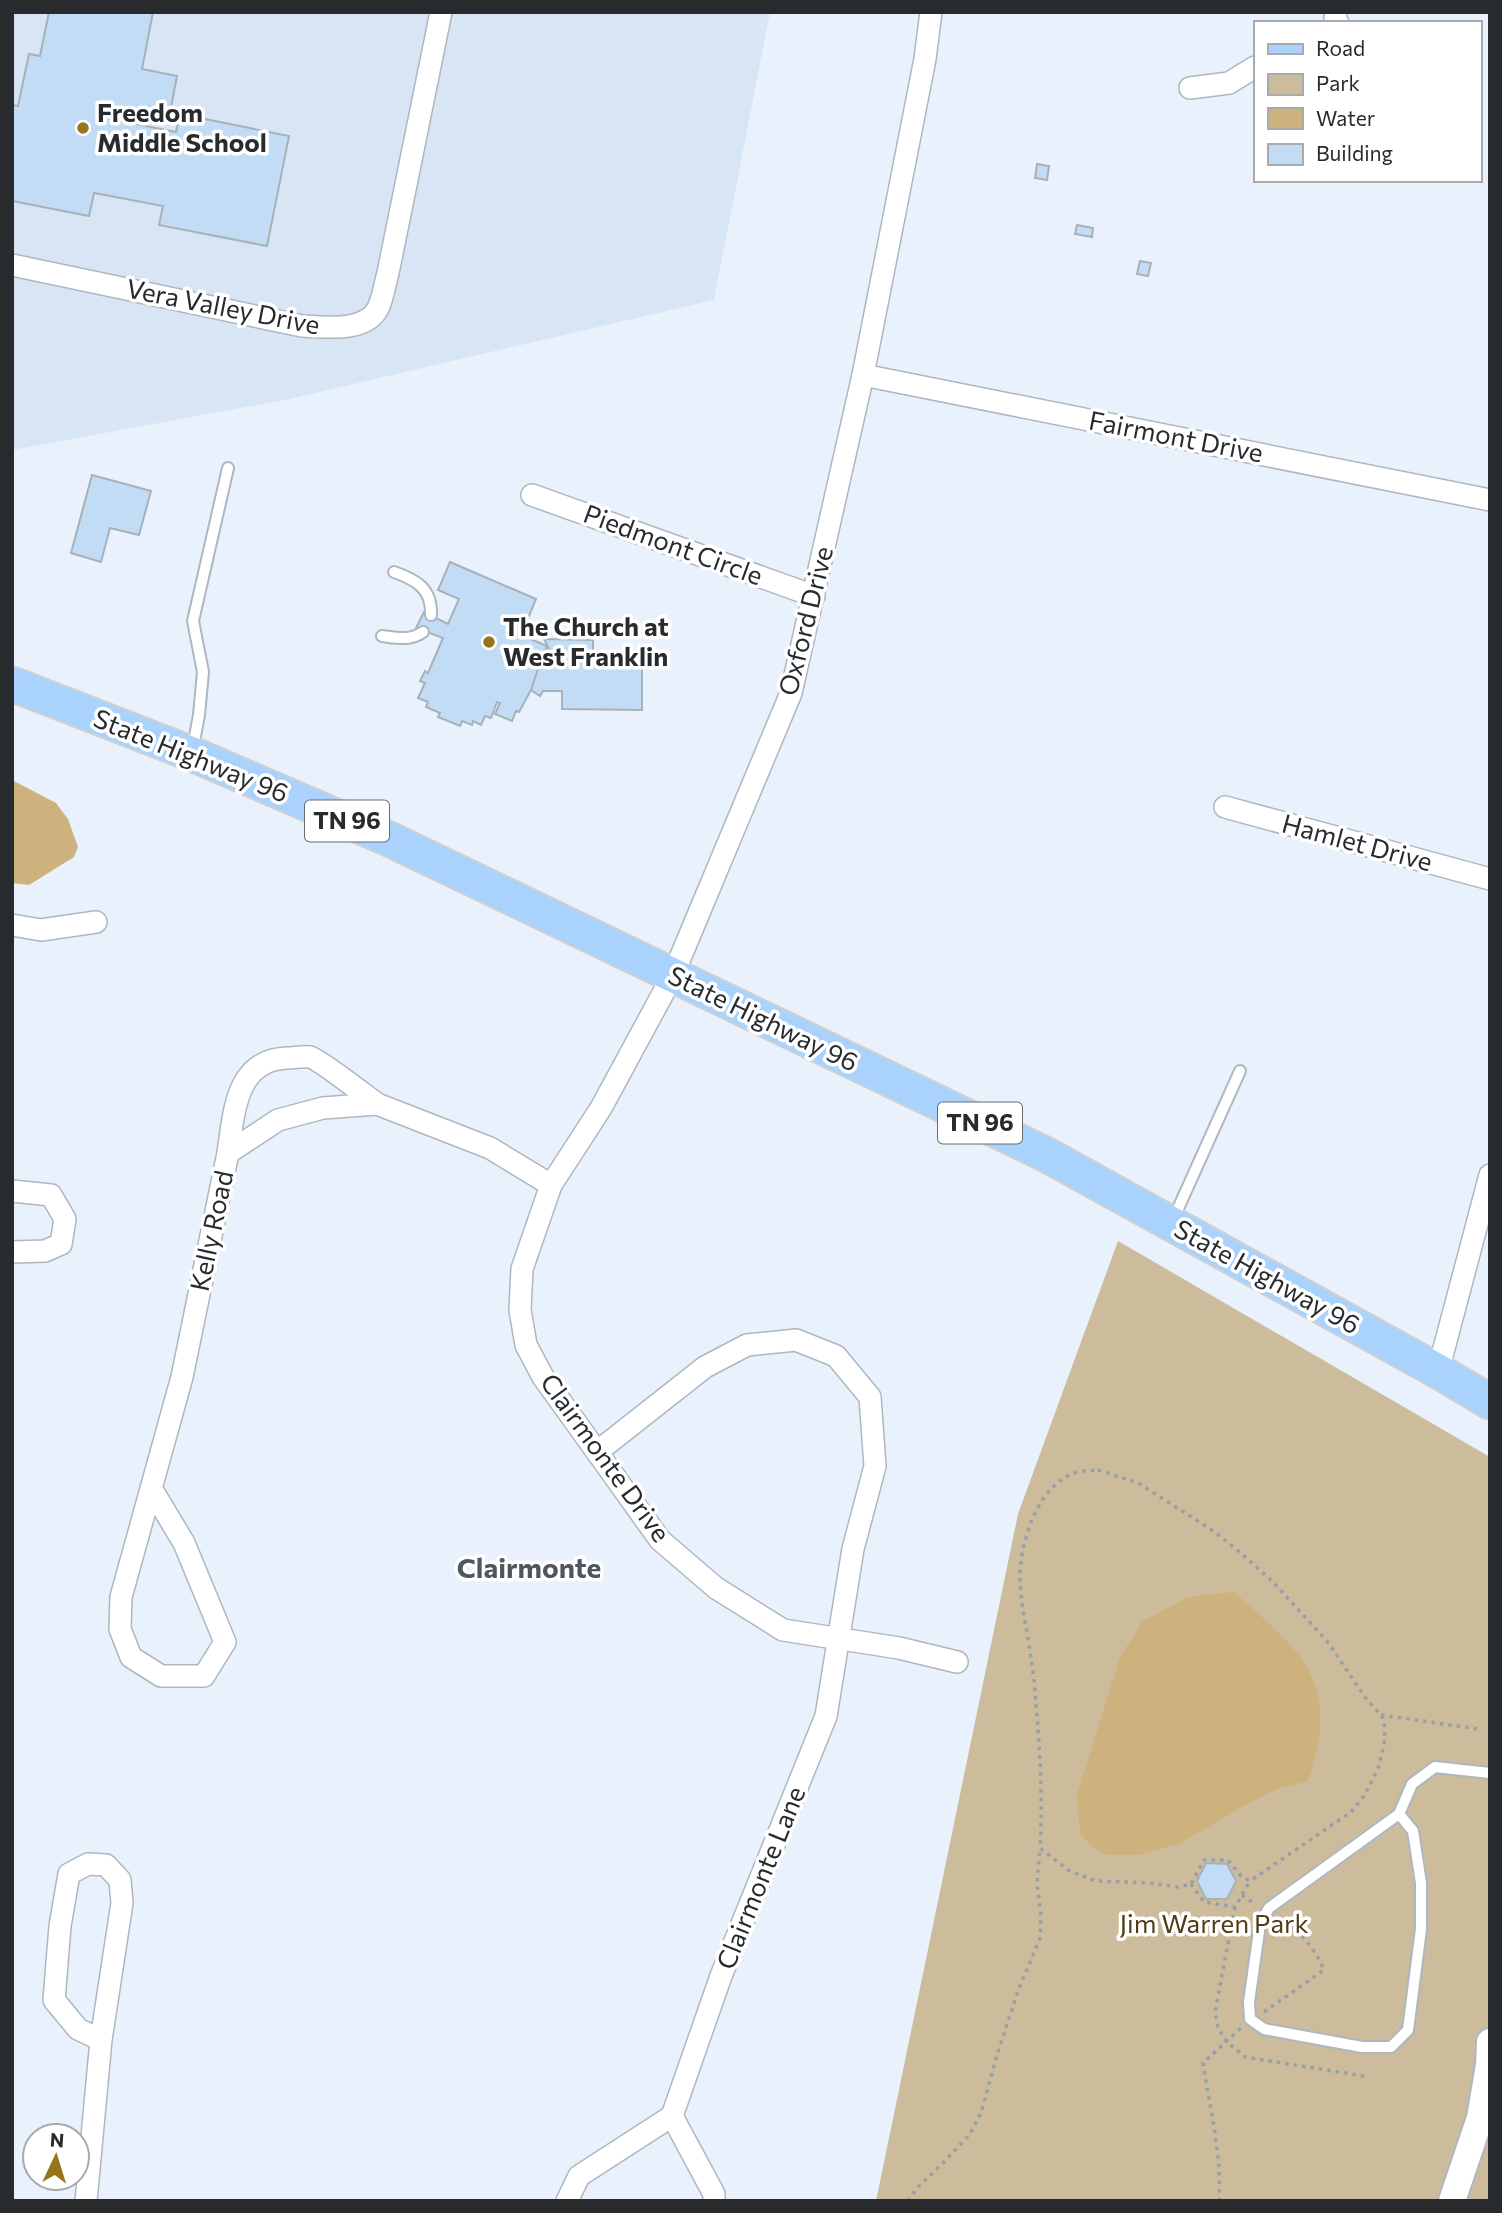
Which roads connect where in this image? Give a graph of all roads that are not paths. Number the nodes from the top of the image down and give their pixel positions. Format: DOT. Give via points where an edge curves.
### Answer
graph roads {
  1 [pos="441,12"];
  2 [pos="931,12"];
  3 [pos="1254,68"];
  4 [pos="1190,88"];
  5 [pos="12,265"];
  6 [pos="863,374"];
  7 [pos="229,468"];
  8 [pos="531,495"];
  9 [pos="1490,500"];
  10 [pos="394,572"];
  11 [pos="814,596"];
  12 [pos="431,615"];
  13 [pos="423,632"];
  14 [pos="382,636"];
  15 [pos="12,684"];
  16 [pos="192,754"];
  17 [pos="1225,807"];
  18 [pos="1490,879"];
  19 [pos="96,922"];
  20 [pos="12,925"];
  21 [pos="673,975"];
  22 [pos="1240,1071"];
  23 [pos="377,1104"];
  24 [pos="228,1153"];
  25 [pos="1490,1175"];
  26 [pos="551,1185"];
  27 [pos="12,1191"];
  28 [pos="1171,1224"];
  29 [pos="12,1252"];
  30 [pos="1438,1371"];
  31 [pos="1490,1402"];
  32 [pos="597,1452"];
  33 [pos="151,1488"];
  34 [pos="840,1638"];
  35 [pos="957,1662"];
  36 [pos="1490,1773"];
  37 [pos="1399,1814"];
  38 [pos="101,2040"];
  39 [pos="1490,2042"];
  40 [pos="672,2116"];
  41 [pos="86,2201"];
  42 [pos="567,2201"];
  43 [pos="714,2201"];
  44 [pos="1452,2201"];
  1 -- 5 [label="street, Vera Valley Drive" via="388,273 378,309 363,323 302,326"];
  2 -- 6 [label="street, Oxford Drive"];
  3 -- 4 [label="street" via="1228,83"];
  6 -- 9 [label="street, Fairmont Drive"];
  6 -- 11 [label="street, Oxford Drive"];
  7 -- 16 [label="lane" via="193,621 203,672"];
  8 -- 11 [label="street, Piedmont Circle"];
  10 -- 12 [label="lane" via="423,587"];
  11 -- 21 [label="street, Oxford Drive" via="791,693"];
  13 -- 14 [label="lane" via="400,639"];
  15 -- 16 [label="main road, State Highway 96 / TN 96"];
  16 -- 21 [label="main road, State Highway 96 / TN 96" via="389,839"];
  17 -- 18 [label="street, Hamlet Drive"];
  19 -- 20 [label="street" via="41,930"];
  21 -- 26 [label="street, Oxford Drive" via="601,1108"];
  21 -- 28 [label="main road, State Highway 96 / TN 96" via="1047,1156"];
  22 -- 28 [label="lane"];
  23 -- 24 [label="street, Kelly Road" via="323,1108 278,1120"];
  23 -- 24 [label="street" via="311,1058 277,1058 254,1070 241,1086"];
  23 -- 26 [label="street, Kelly Road" via="490,1148"];
  24 -- 33 [label="street, Kelly Road" via="182,1377"];
  25 -- 30 [label="street"];
  26 -- 32 [label="street, Clairmonte Drive" via="522,1269 520,1310 526,1345"];
  27 -- 29 [label="street" via="51,1195 65,1219 61,1244 45,1251"];
  28 -- 30 [label="main road, State Highway 96 / TN 96"];
  30 -- 31 [label="main road, State Highway 96 / TN 96"];
  32 -- 34 [label="street, Clairmonte Drive" via="660,1540 716,1588 783,1630"];
  32 -- 34 [label="street, Clairmonte Lane" via="705,1367 747,1345 796,1340 835,1356 870,1396 875,1466 853,1549"];
  33 -- 33 [label="street, Kelly Road" via="121,1597 120,1629 131,1657 161,1676 204,1676 225,1642 184,1543"];
  34 -- 35 [label="street, Clairmonte Drive"];
  34 -- 40 [label="street, Clairmonte Lane" via="826,1716 721,1976"];
  36 -- 37 [label="lane" via="1435,1767 1412,1784"];
  37 -- 37 [label="lane" via="1413,1831 1421,1883 1421,1929 1408,2030 1391,2047 1362,2047 1264,2029 1250,2019 1249,2002 1260,1924 1267,1911"];
  38 -- 38 [label="street" via="122,1903 120,1880 106,1865 88,1864 69,1874 54,2000 78,2029"];
  38 -- 41 [label="street"];
  39 -- 44 [label="street" via="1479,2118"];
  40 -- 42 [label="street" via="579,2176"];
  40 -- 43 [label="street" via="714,2193"];
}
